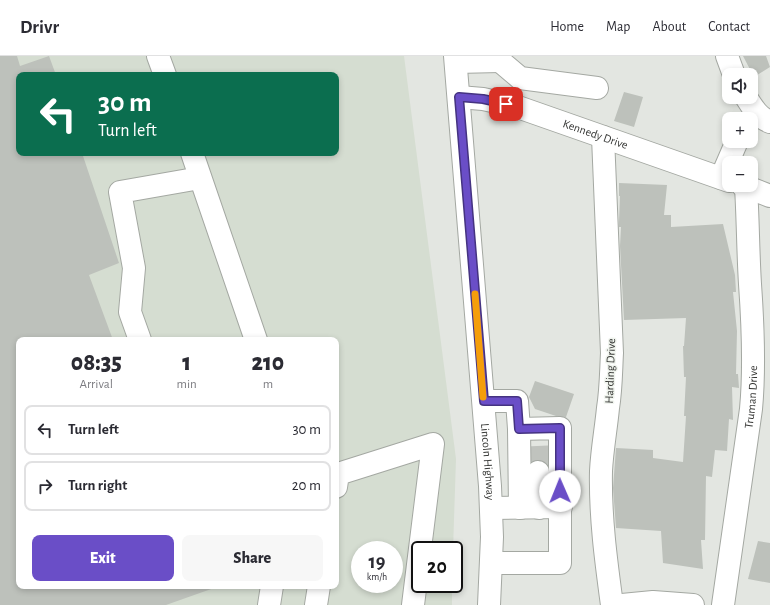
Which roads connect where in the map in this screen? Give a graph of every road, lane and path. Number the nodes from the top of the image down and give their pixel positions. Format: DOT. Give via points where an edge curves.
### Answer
graph roads {
  1 [pos="158,56"];
  2 [pos="727,56"];
  3 [pos="456,59"];
  4 [pos="500,59"];
  5 [pos="731,68"];
  6 [pos="164,72"];
  7 [pos="520,78"];
  8 [pos="597,88"];
  9 [pos="459,97"];
  10 [pos="515,106"];
  11 [pos="603,137"];
  12 [pos="193,156"];
  13 [pos="200,178"];
  14 [pos="722,179"];
  15 [pos="735,192"];
  16 [pos="758,192"];
  17 [pos="770,196"];
  18 [pos="139,337"];
  19 [pos="255,337"];
  20 [pos="484,401"];
  21 [pos="531,434"];
  22 [pos="538,472"];
  23 [pos="339,474"];
  24 [pos="561,507"];
  25 [pos="490,508"];
  26 [pos="530,508"];
  27 [pos="490,563"];
  28 [pos="272,589"];
  29 [pos="319,589"];
  30 [pos="269,605"];
  31 [pos="316,605"];
  32 [pos="413,605"];
  33 [pos="489,605"];
  34 [pos="612,605"];
  35 [pos="622,605"];
  36 [pos="693,605"];
  37 [pos="723,605"];
  1 -- 6 [label="street"];
  2 -- 5 [label="street"];
  3 -- 4 [label="street"];
  3 -- 9 [label="street, Lincoln Highway"];
  4 -- 7 [label="street"];
  7 -- 8 [label="street"];
  7 -- 10 [label="street"];
  9 -- 10 [label="street, Kennedy Drive"];
  9 -- 20 [label="street, Lincoln Highway"];
  10 -- 11 [label="street, Kennedy Drive"];
  11 -- 14 [label="street, Kennedy Drive"];
  11 -- 34 [label="street, Harding Drive" via="612,353 601,472 605,549"];
  12 -- 13 [label="street"];
  13 -- 18 [label="street" via="120,192 134,268 130,312"];
  13 -- 19 [label="street"];
  15 -- 37 [label="street, Truman Drive" via="750,284 754,381"];
  16 -- 17 [label="street, Kennedy Drive"];
  20 -- 21 [label="street" via="517,401"];
  20 -- 25 [label="street, Lincoln Highway"];
  21 -- 24 [label="street" via="560,428"];
  21 -- 26 [label="street"];
  22 -- 26 [label="street"];
  23 -- 32 [label="street" via="433,444"];
  24 -- 26 [label="street"];
  24 -- 27 [label="street" via="560,563"];
  25 -- 26 [label="street"];
  25 -- 27 [label="street, Lincoln Highway"];
  27 -- 33 [label="street, Lincoln Highway"];
  28 -- 30 [label="street"];
  29 -- 31 [label="street"];
  35 -- 36 [label="street" via="653,602"];
}
